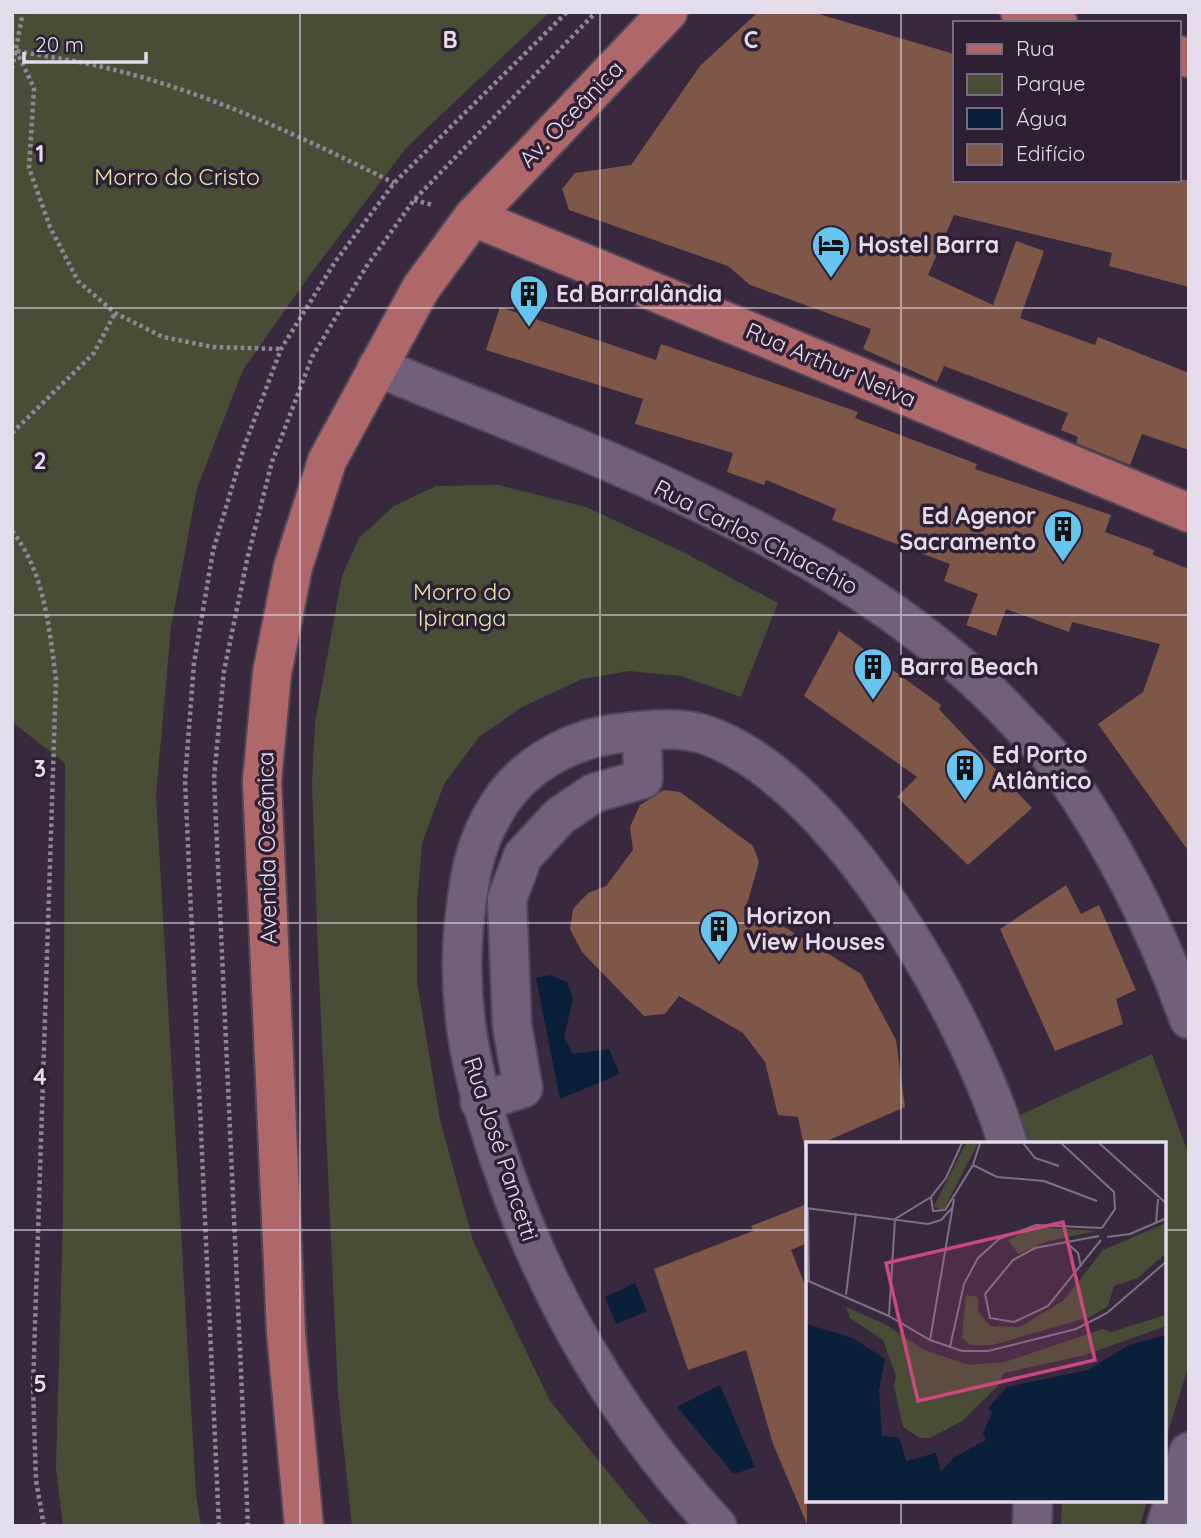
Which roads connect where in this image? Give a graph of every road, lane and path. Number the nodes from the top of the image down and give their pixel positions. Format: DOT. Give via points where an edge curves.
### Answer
graph roads {
  1 [pos="23,12"];
  2 [pos="668,12"];
  3 [pos="1020,12"];
  4 [pos="1051,21"];
  5 [pos="16,50"];
  6 [pos="12,69"];
  7 [pos="394,183"];
  8 [pos="473,217"];
  9 [pos="115,313"];
  10 [pos="281,349"];
  11 [pos="377,367"];
  12 [pos="12,433"];
  13 [pos="1189,513"];
  14 [pos="12,531"];
  15 [pos="642,731"];
  16 [pos="1189,1018"];
  17 [pos="481,1102"];
  18 [pos="1007,1142"];
  19 [pos="1189,1452"];
  20 [pos="44,1526"];
  21 [pos="304,1526"];
  22 [pos="717,1526"];
  23 [pos="1166,1526"];
  1 -- 5 [label="path"];
  2 -- 8 [label="main road, Av. Oceânica"];
  3 -- 4 [label="main road"];
  5 -- 6 [label="path"];
  5 -- 7 [label="path" via="172,87 301,137"];
  5 -- 9 [label="path" via="34,88 29,169 50,227 78,281"];
  8 -- 11 [label="main road, Avenida Oceânica" via="421,288"];
  8 -- 13 [label="main road, Rua Arthur Neiva"];
  9 -- 10 [label="path" via="163,337 212,347"];
  9 -- 12 [label="path" via="94,353"];
  11 -- 16 [label="street, Rua Carlos Chiacchio" via="595,457 811,561 878,601 983,684 1062,770 1122,870"];
  11 -- 21 [label="main road, Avenida Oceânica" via="327,461 293,567 272,673 262,781 286,1334"];
  14 -- 20 [label="path" via="27,551 46,607 56,678 33,1387 36,1480"];
  15 -- 17 [label="street, Rua José Pancetti" via="600,735 546,756 499,804 470,863 462,943 465,1032"];
  15 -- 17 [label="street" via="643,779 594,793 560,816 523,856 506,899 512,1025 523,1088"];
  15 -- 18 [label="street, Rua José Pancetti" via="704,734 750,757 798,795 834,835 870,876 948,1000"];
  17 -- 22 [label="street, Rua José Pancetti" via="535,1256 573,1330 656,1456"];
  19 -- 23 [label="street"];
}
